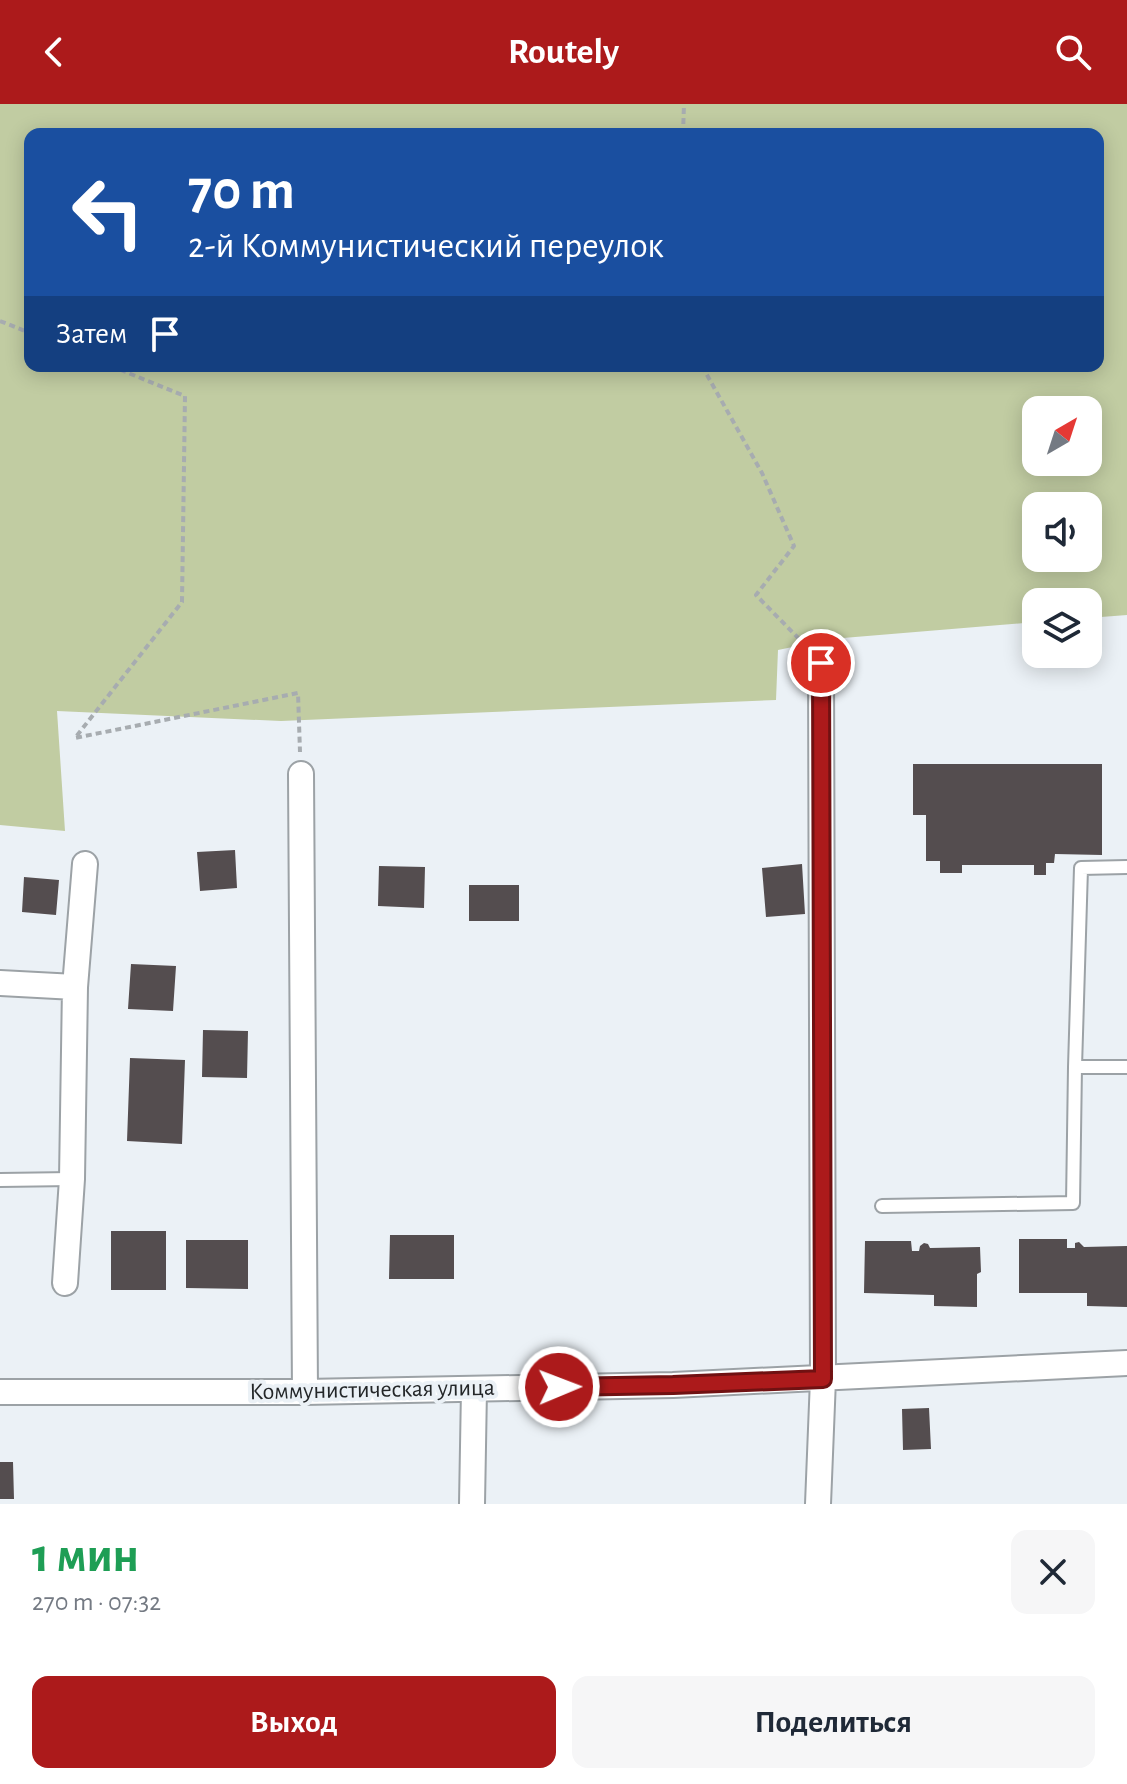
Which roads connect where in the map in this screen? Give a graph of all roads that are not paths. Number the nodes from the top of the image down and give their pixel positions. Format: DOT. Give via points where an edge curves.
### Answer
graph roads {
  1 [pos="821,663"];
  2 [pos="301,774"];
  3 [pos="85,864"];
  4 [pos="1127,867"];
  5 [pos="0,983"];
  6 [pos="75,987"];
  7 [pos="1075,1067"];
  8 [pos="1127,1067"];
  9 [pos="72,1179"];
  10 [pos="0,1180"];
  11 [pos="882,1206"];
  12 [pos="65,1283"];
  13 [pos="1127,1363"];
  14 [pos="823,1379"];
  15 [pos="474,1389"];
  16 [pos="0,1392"];
  17 [pos="305,1392"];
  18 [pos="472,1504"];
  19 [pos="818,1504"];
  1 -- 14 [label="street"];
  2 -- 17 [label="street"];
  3 -- 6 [label="street"];
  4 -- 7 [label="lane" via="1081,868"];
  5 -- 6 [label="street"];
  6 -- 9 [label="street"];
  7 -- 8 [label="lane"];
  7 -- 11 [label="lane" via="1073,1203"];
  9 -- 10 [label="lane"];
  9 -- 12 [label="street"];
  13 -- 14 [label="street, Коммунистическая улица"];
  14 -- 15 [label="street, Коммунистическая улица"];
  14 -- 19 [label="street"];
  15 -- 17 [label="street, Коммунистическая улица"];
  15 -- 18 [label="street"];
  16 -- 17 [label="street, Коммунистическая улица"];
}
